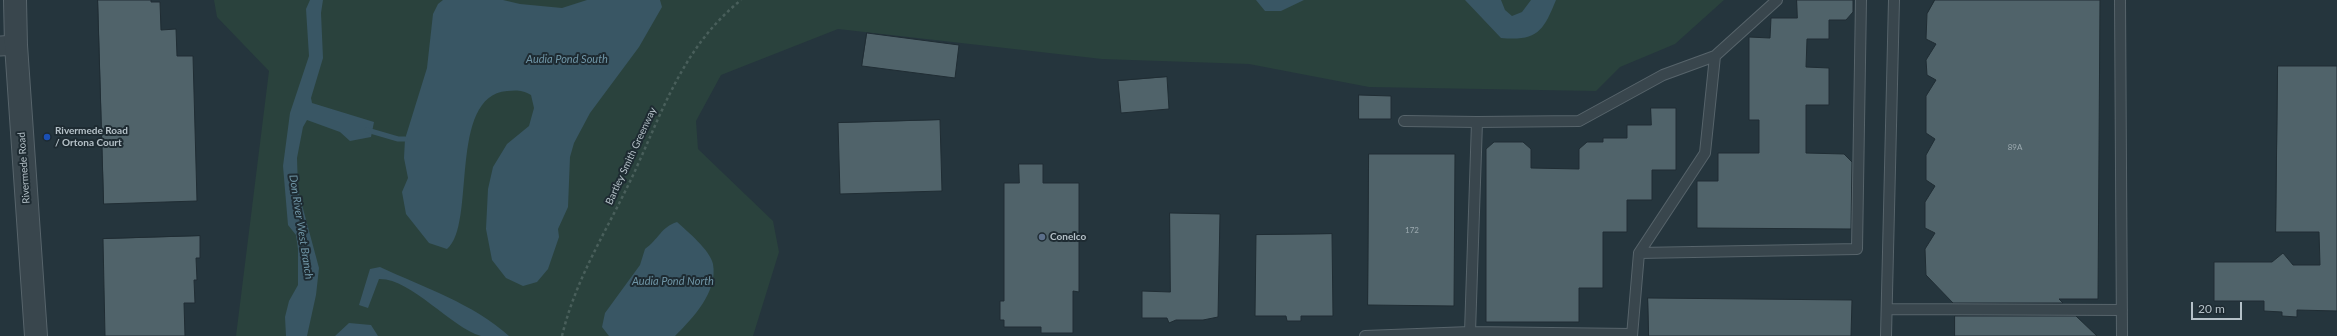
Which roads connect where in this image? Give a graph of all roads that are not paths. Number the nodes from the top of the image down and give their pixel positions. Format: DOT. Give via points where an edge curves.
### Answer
graph roads {
  1 [pos="15,0"];
  2 [pos="1777,0"];
  3 [pos="1861,0"];
  4 [pos="1894,0"];
  5 [pos="2120,0"];
  6 [pos="8,45"];
  7 [pos="1715,56"];
  8 [pos="1404,121"];
  9 [pos="1477,122"];
  10 [pos="1639,253"];
  11 [pos="1887,309"];
  12 [pos="2122,310"];
  13 [pos="1465,334"];
  14 [pos="1483,334"];
  15 [pos="1632,335"];
  16 [pos="36,336"];
  17 [pos="1365,336"];
  18 [pos="1886,336"];
  19 [pos="2122,336"];
  1 -- 6 [label="street, Rivermede Road"];
  2 -- 7 [label="lane"];
  3 -- 10 [label="lane" via="1857,249"];
  4 -- 11 [label="lane"];
  5 -- 12 [label="lane"];
  6 -- 16 [label="street, Rivermede Road"];
  7 -- 9 [label="lane" via="1664,75 1579,121"];
  7 -- 10 [label="lane" via="1705,153"];
  8 -- 9 [label="lane"];
  9 -- 13 [label="lane"];
  10 -- 15 [label="lane"];
  11 -- 12 [label="lane"];
  11 -- 18 [label="lane"];
  12 -- 19 [label="lane"];
  13 -- 14 [label="lane"];
  13 -- 17 [label="lane"];
  14 -- 15 [label="lane"];
}
